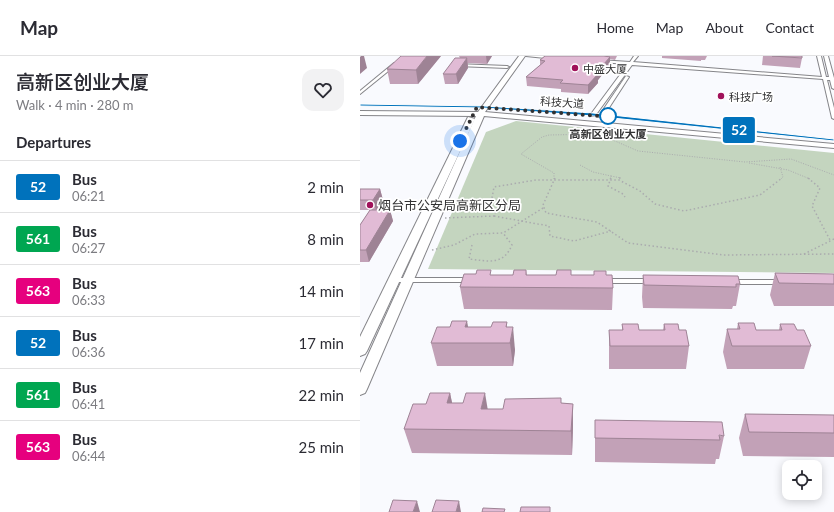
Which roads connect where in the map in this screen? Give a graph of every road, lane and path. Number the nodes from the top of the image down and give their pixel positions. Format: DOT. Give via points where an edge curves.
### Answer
graph roads {
  1 [pos="515,56"];
  2 [pos="522,56"];
  3 [pos="528,56"];
  4 [pos="552,56"];
  5 [pos="636,56"];
  6 [pos="641,56"];
  7 [pos="819,56"];
  8 [pos="826,56"];
  9 [pos="560,57"];
  10 [pos="591,60"];
  11 [pos="398,61"];
  12 [pos="456,61"];
  13 [pos="634,63"];
  14 [pos="507,67"];
  15 [pos="824,77"];
  16 [pos="833,78"];
  17 [pos="834,88"];
  18 [pos="360,93"];
  19 [pos="360,106"];
  20 [pos="479,110"];
  21 [pos="554,112"];
  22 [pos="360,113"];
  23 [pos="834,118"];
  24 [pos="663,122"];
  25 [pos="834,139"];
  26 [pos="834,146"];
  27 [pos="745,162"];
  28 [pos="580,165"];
  29 [pos="780,167"];
  30 [pos="834,175"];
  31 [pos="611,176"];
  32 [pos="621,178"];
  33 [pos="553,180"];
  34 [pos="625,197"];
  35 [pos="543,208"];
  36 [pos="494,216"];
  37 [pos="445,218"];
  38 [pos="522,221"];
  39 [pos="611,231"];
  40 [pos="504,233"];
  41 [pos="830,240"];
  42 [pos="834,240"];
  43 [pos="472,245"];
  44 [pos="430,251"];
  45 [pos="834,254"];
  46 [pos="802,255"];
  47 [pos="394,280"];
  48 [pos="407,280"];
  49 [pos="478,280"];
  50 [pos="597,281"];
  51 [pos="660,281"];
  52 [pos="723,282"];
  53 [pos="794,282"];
  54 [pos="360,351"];
  55 [pos="360,389"];
  1 -- 14 [label="street"];
  2 -- 20 [label="street"];
  3 -- 9 [label="street"];
  4 -- 9 [label="street"];
  5 -- 13 [label="street"];
  6 -- 13 [label="street"];
  7 -- 15 [label="street"];
  8 -- 16 [label="street"];
  10 -- 13 [label="street"];
  11 -- 18 [label="street"];
  12 -- 14 [label="street" via="451,65"];
  13 -- 13 [label="street" via="597,115"];
  13 -- 15 [label="street"];
  14 -- 20 [label="street"];
  15 -- 16 [label="street"];
  15 -- 23 [label="street"];
  16 -- 17 [label="street"];
  19 -- 20 [label="street, 科技大道"];
  20 -- 21 [label="street, 科技大道"];
  20 -- 22 [label="street, 科技大道"];
  20 -- 26 [label="street, 科技大道"];
  20 -- 47 [label="street"];
  20 -- 48 [label="street"];
  24 -- 25 [label="street"];
  27 -- 29 [label="path"];
  27 -- 30 [label="path" via="791,159"];
  27 -- 33 [label="path" via="638,151 599,134 555,134 542,137 521,154 554,173"];
  28 -- 31 [label="path" via="593,172"];
  29 -- 33 [label="path" via="783,177 760,195 684,211 655,204 640,191 619,180"];
  29 -- 41 [label="path" via="809,177 820,188 812,206"];
  31 -- 32 [label="path"];
  31 -- 34 [label="path" via="608,186"];
  33 -- 35 [label="path"];
  33 -- 36 [label="path" via="536,180 494,187 492,198 499,202"];
  35 -- 38 [label="path"];
  35 -- 39 [label="path" via="546,213 553,215 597,222"];
  36 -- 37 [label="path"];
  36 -- 38 [label="path"];
  38 -- 39 [label="path" via="549,226 550,236 574,242"];
  38 -- 40 [label="path"];
  39 -- 46 [label="path" via="628,242 723,255"];
  40 -- 43 [label="path" via="512,245 509,253 497,261 469,259"];
  40 -- 44 [label="path" via="475,234 454,245"];
  41 -- 42 [label="path"];
  41 -- 46 [label="path"];
  45 -- 46 [label="path"];
  47 -- 48 [label="street"];
  47 -- 54 [label="street"];
  48 -- 49 [label="street"];
  48 -- 55 [label="street"];
  50 -- 51 [label="street"];
  52 -- 53 [label="street"];
}
